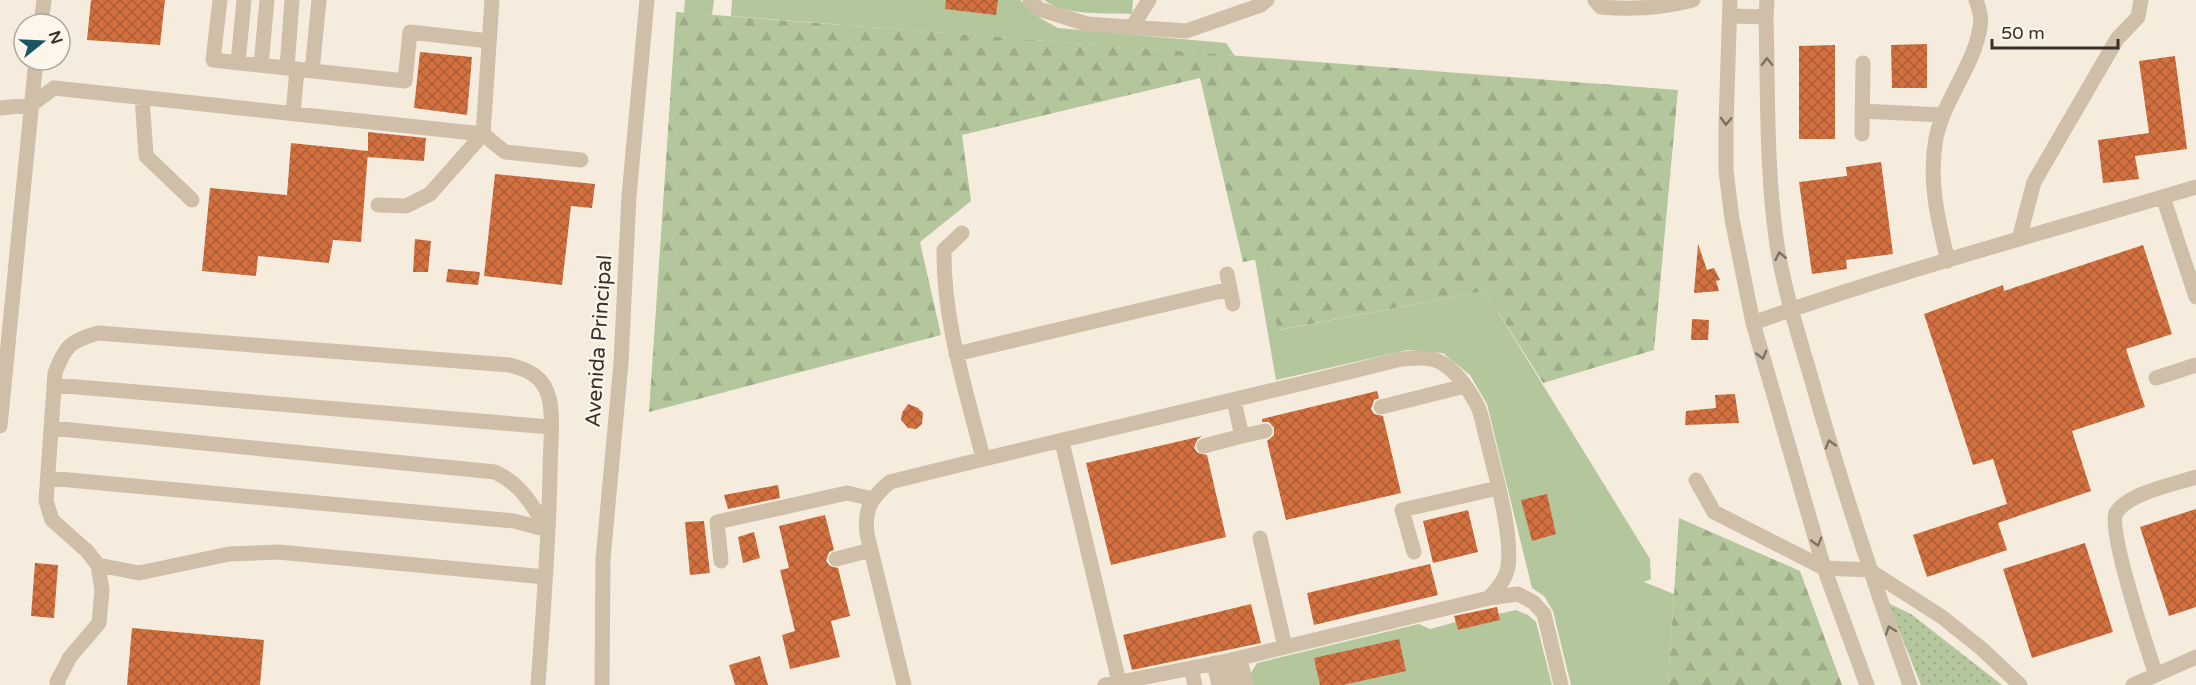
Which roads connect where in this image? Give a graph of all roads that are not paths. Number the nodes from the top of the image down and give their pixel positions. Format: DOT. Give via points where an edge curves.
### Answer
graph roads {
  1 [pos="220,0"];
  2 [pos="244,0"];
  3 [pos="267,0"];
  4 [pos="292,0"];
  5 [pos="319,0"];
  6 [pos="492,0"];
  7 [pos="647,0"];
  8 [pos="1030,0"];
  9 [pos="1149,0"];
  10 [pos="1267,0"];
  11 [pos="1595,0"];
  12 [pos="1693,0"];
  13 [pos="1730,0"];
  14 [pos="1767,0"];
  15 [pos="1976,0"];
  16 [pos="2141,0"];
  17 [pos="1731,16"];
  18 [pos="1766,18"];
  19 [pos="1132,27"];
  20 [pos="489,41"];
  21 [pos="238,63"];
  22 [pos="1863,63"];
  23 [pos="261,65"];
  24 [pos="299,70"];
  25 [pos="35,72"];
  26 [pos="142,97"];
  27 [pos="31,105"];
  28 [pos="0,108"];
  29 [pos="1862,111"];
  30 [pos="293,114"];
  31 [pos="1942,115"];
  32 [pos="483,134"];
  33 [pos="1862,134"];
  34 [pos="581,160"];
  35 [pos="2196,187"];
  36 [pos="2163,197"];
  37 [pos="192,200"];
  38 [pos="378,205"];
  39 [pos="962,233"];
  40 [pos="2019,239"];
  41 [pos="1948,261"];
  42 [pos="1227,274"];
  43 [pos="2196,297"];
  44 [pos="1791,309"];
  45 [pos="1753,323"];
  46 [pos="957,354"];
  47 [pos="2196,365"];
  48 [pos="2156,378"];
  49 [pos="54,385"];
  50 [pos="1465,386"];
  51 [pos="1234,401"];
  52 [pos="1381,407"];
  53 [pos="0,426"];
  54 [pos="550,427"];
  55 [pos="51,428"];
  56 [pos="1265,430"];
  57 [pos="1242,436"];
  58 [pos="1062,442"];
  59 [pos="1204,446"];
  60 [pos="983,458"];
  61 [pos="2196,477"];
  62 [pos="48,478"];
  63 [pos="1696,480"];
  64 [pos="1498,488"];
  65 [pos="873,500"];
  66 [pos="548,530"];
  67 [pos="1260,538"];
  68 [pos="871,550"];
  69 [pos="1414,552"];
  70 [pos="836,559"];
  71 [pos="721,561"];
  72 [pos="98,565"];
  73 [pos="1824,568"];
  74 [pos="1869,570"];
  75 [pos="545,577"];
  76 [pos="1490,598"];
  77 [pos="1285,647"];
  78 [pos="2196,657"];
  79 [pos="1227,661"];
  80 [pos="1191,668"];
  81 [pos="2156,675"];
  82 [pos="904,684"];
  83 [pos="1112,684"];
  84 [pos="58,685"];
  85 [pos="538,685"];
  86 [pos="602,685"];
  87 [pos="1195,685"];
  88 [pos="1219,685"];
  89 [pos="1233,685"];
  90 [pos="1246,685"];
  91 [pos="1561,685"];
  92 [pos="1867,685"];
  93 [pos="1910,685"];
  94 [pos="2020,685"];
  95 [pos="2133,685"];
  1 -- 21 [label="street" via="213,60"];
  2 -- 21 [label="street"];
  3 -- 23 [label="street"];
  4 -- 24 [label="street"];
  5 -- 24 [label="street"];
  6 -- 20 [label="street"];
  7 -- 86 [label="street, Avenida Principal" via="603,559"];
  8 -- 19 [label="street" via="1039,9 1087,24"];
  9 -- 19 [label="street"];
  10 -- 19 [label="street" via="1185,31"];
  11 -- 12 [label="street" via="1601,7 1623,9 1663,8"];
  13 -- 17 [label="street"];
  14 -- 18 [label="street"];
  15 -- 31 [label="street" via="1981,26"];
  16 -- 40 [label="street" via="2138,17 2117,39 2034,182"];
  17 -- 18 [label="street"];
  17 -- 45 [label="street, one-way" via="1726,171"];
  44 -- 18 [label="street, one-way" via="1777,246 1772,199"];
  20 -- 24 [label="street" via="410,32 405,81"];
  20 -- 32 [label="street"];
  21 -- 23 [label="street"];
  22 -- 29 [label="street"];
  23 -- 24 [label="street"];
  24 -- 30 [label="street"];
  25 -- 27 [label="street"];
  26 -- 27 [label="street" via="54,88"];
  26 -- 30 [label="street"];
  26 -- 37 [label="street" via="146,156"];
  27 -- 28 [label="street"];
  27 -- 53 [label="street"];
  29 -- 31 [label="street"];
  29 -- 33 [label="street"];
  30 -- 32 [label="street"];
  31 -- 41 [label="street" via="1932,164 1935,208"];
  32 -- 34 [label="street" via="505,152"];
  32 -- 38 [label="street" via="430,194 406,206"];
  35 -- 36 [label="street"];
  36 -- 40 [label="street"];
  36 -- 43 [label="street"];
  39 -- 46 [label="street" via="944,250 951,333"];
  40 -- 41 [label="street"];
  41 -- 44 [label="street"];
  42 -- 46 [label="street" via="1232,297"];
  44 -- 45 [label="street"];
  74 -- 44 [label="street, one-way"];
  45 -- 73 [label="street, one-way"];
  46 -- 60 [label="street"];
  47 -- 48 [label="street"];
  49 -- 54 [label="street"];
  49 -- 54 [label="street" via="62,353 77,339 98,333 510,365 528,370 540,379 549,397"];
  49 -- 55 [label="street"];
  50 -- 51 [label="street" via="1440,362 1420,357"];
  50 -- 52 [label="street"];
  50 -- 64 [label="street" via="1478,407"];
  51 -- 57 [label="street"];
  51 -- 58 [label="street"];
  54 -- 66 [label="street"];
  55 -- 62 [label="street"];
  55 -- 66 [label="street" via="495,472 525,494"];
  56 -- 57 [label="street"];
  57 -- 59 [label="street"];
  58 -- 60 [label="street"];
  58 -- 83 [label="street"];
  60 -- 65 [label="street" via="890,482"];
  61 -- 81 [label="street" via="2138,496 2116,512 2117,542"];
  62 -- 66 [label="street" via="514,521"];
  62 -- 72 [label="street" via="46,501 52,520"];
  63 -- 73 [label="street" via="1714,512"];
  64 -- 69 [label="street" via="1402,510"];
  64 -- 76 [label="street" via="1508,568"];
  65 -- 68 [label="street" via="866,519"];
  65 -- 71 [label="street" via="847,493 717,522"];
  66 -- 75 [label="street"];
  67 -- 77 [label="street"];
  68 -- 70 [label="street"];
  68 -- 82 [label="street"];
  72 -- 75 [label="street" via="139,573 230,554 278,552"];
  72 -- 84 [label="street" via="102,590 99,623 70,657"];
  73 -- 74 [label="street"];
  73 -- 92 [label="street"];
  93 -- 74 [label="street, one-way"];
  74 -- 94 [label="street" via="1942,616"];
  75 -- 85 [label="street"];
  76 -- 77 [label="street"];
  76 -- 91 [label="street" via="1518,594 1544,614"];
  77 -- 79 [label="street"];
  78 -- 81 [label="street"];
  79 -- 80 [label="street"];
  79 -- 88 [label="street"];
  79 -- 89 [label="street"];
  79 -- 90 [label="street"];
  80 -- 83 [label="street"];
  80 -- 87 [label="street"];
  81 -- 95 [label="street"];
}
